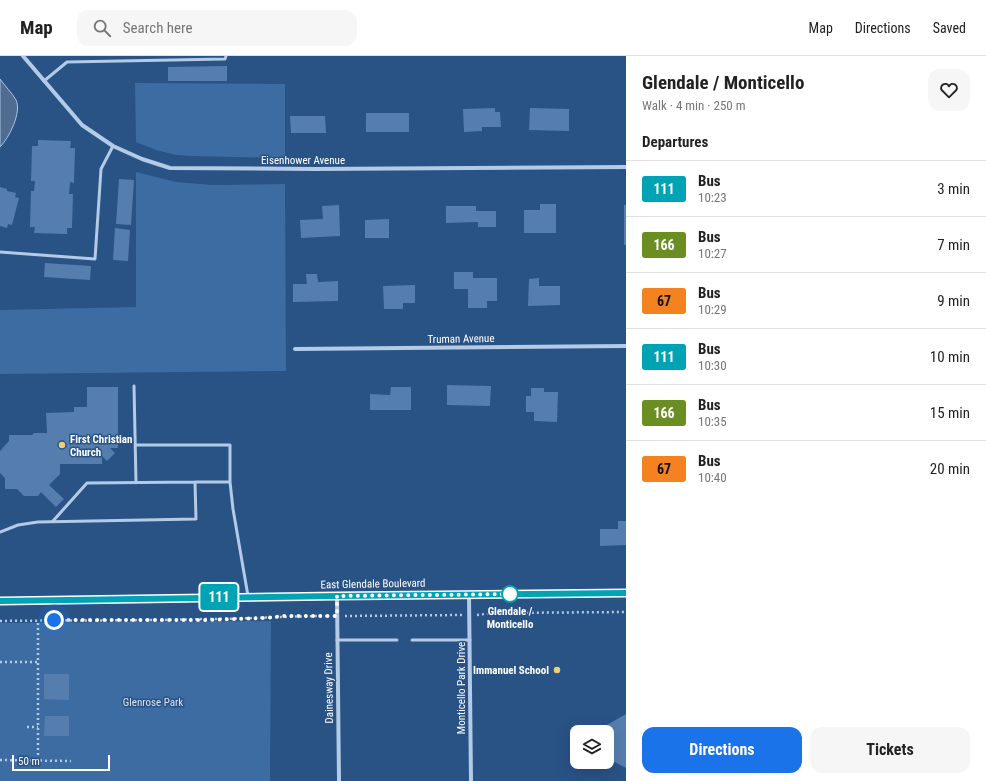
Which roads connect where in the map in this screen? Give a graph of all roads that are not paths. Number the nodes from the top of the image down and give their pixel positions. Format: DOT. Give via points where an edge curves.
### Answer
graph roads {
  1 [pos="23,56"];
  2 [pos="226,56"];
  3 [pos="44,81"];
  4 [pos="113,146"];
  5 [pos="626,167"];
  6 [pos="0,252"];
  7 [pos="626,346"];
  8 [pos="295,349"];
  9 [pos="134,386"];
  10 [pos="136,445"];
  11 [pos="195,482"];
  12 [pos="230,482"];
  13 [pos="136,483"];
  14 [pos="53,521"];
  15 [pos="0,532"];
  16 [pos="626,593"];
  17 [pos="469,594"];
  18 [pos="337,596"];
  19 [pos="248,597"];
  20 [pos="0,601"];
  21 [pos="337,640"];
  22 [pos="397,640"];
  23 [pos="412,640"];
  24 [pos="470,640"];
  25 [pos="339,781"];
  26 [pos="471,781"];
  1 -- 3 [label="street, Eisenhower Avenue"];
  2 -- 3 [label="lane" via="225,59 67,62"];
  3 -- 4 [label="street, Eisenhower Avenue" via="82,125"];
  4 -- 5 [label="street, Eisenhower Avenue" via="142,160 170,168"];
  4 -- 6 [label="lane" via="101,169 95,259"];
  7 -- 8 [label="street, Truman Avenue"];
  9 -- 10 [label="lane"];
  10 -- 12 [label="lane" via="230,444"];
  10 -- 13 [label="lane"];
  11 -- 12 [label="lane"];
  11 -- 13 [label="lane"];
  11 -- 14 [label="lane" via="196,519"];
  12 -- 19 [label="lane"];
  13 -- 14 [label="lane" via="87,483"];
  14 -- 15 [label="lane" via="27,523"];
  16 -- 17 [label="street, East Glendale Boulevard"];
  17 -- 18 [label="street, East Glendale Boulevard"];
  17 -- 24 [label="street, Monticello Park Drive"];
  18 -- 19 [label="street, East Glendale Boulevard"];
  18 -- 21 [label="street, Dainesway Drive"];
  19 -- 20 [label="street, East Glendale Boulevard"];
  21 -- 22 [label="lane"];
  21 -- 25 [label="street, Dainesway Drive"];
  23 -- 24 [label="lane"];
  24 -- 26 [label="street, Monticello Park Drive"];
}
